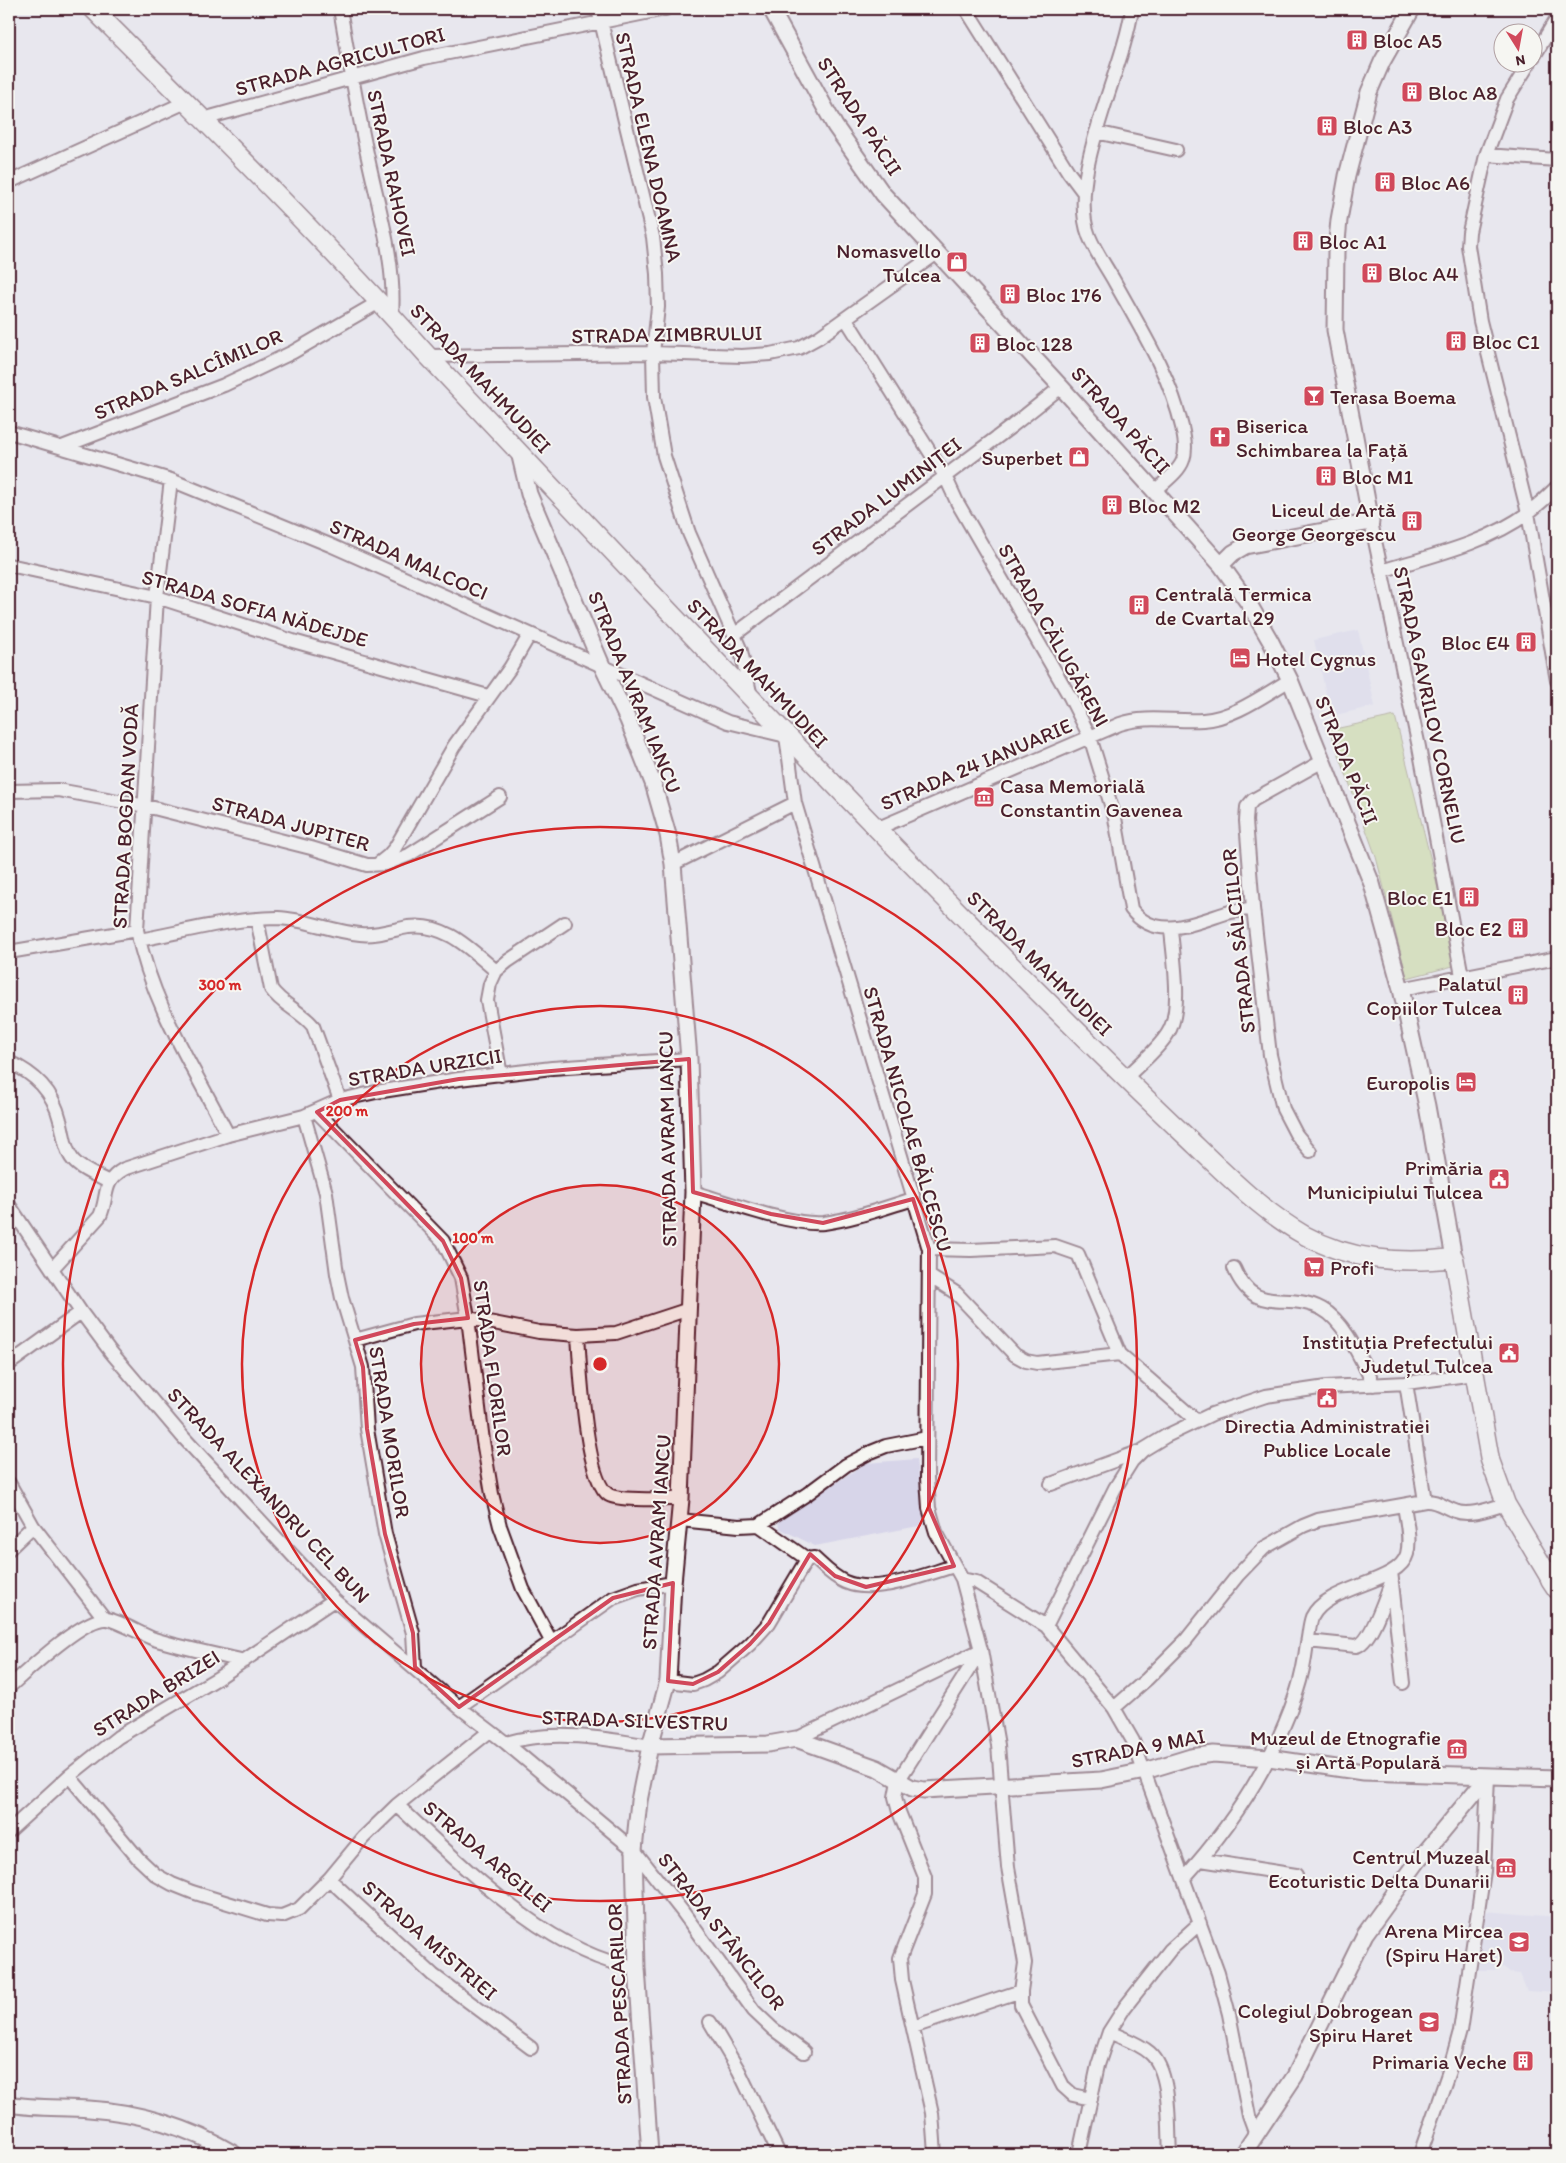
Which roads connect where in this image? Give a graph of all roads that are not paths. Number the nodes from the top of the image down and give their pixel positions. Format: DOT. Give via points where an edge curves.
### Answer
graph roads {
  1 [pos="93,9"];
  2 [pos="340,9"];
  3 [pos="598,9"];
  4 [pos="665,9"];
  5 [pos="771,9"];
  6 [pos="966,9"];
  7 [pos="1132,9"];
  8 [pos="1412,9"];
  9 [pos="1557,18"];
  10 [pos="601,23"];
  11 [pos="1544,39"];
  12 [pos="1524,72"];
  13 [pos="352,76"];
  14 [pos="186,102"];
  15 [pos="203,119"];
  16 [pos="1096,132"];
  17 [pos="1176,150"];
  18 [pos="1486,155"];
  19 [pos="1557,160"];
  20 [pos="9,182"];
  21 [pos="1084,193"];
  22 [pos="937,254"];
  23 [pos="379,302"];
  24 [pos="392,316"];
  25 [pos="846,319"];
  26 [pos="654,353"];
  27 [pos="428,356"];
  28 [pos="1061,387"];
  29 [pos="9,432"];
  30 [pos="62,447"];
  31 [pos="519,452"];
  32 [pos="945,476"];
  33 [pos="171,480"];
  34 [pos="1557,487"];
  35 [pos="1155,491"];
  36 [pos="1528,513"];
  37 [pos="1371,522"];
  38 [pos="9,565"];
  39 [pos="1221,565"];
  40 [pos="1381,571"];
  41 [pos="157,597"];
  42 [pos="530,634"];
  43 [pos="734,635"];
  44 [pos="603,668"];
  45 [pos="1290,680"];
  46 [pos="1557,681"];
  47 [pos="488,696"];
  48 [pos="751,697"];
  49 [pos="786,736"];
  50 [pos="1090,737"];
  51 [pos="1323,761"];
  52 [pos="9,791"];
  53 [pos="500,797"];
  54 [pos="794,803"];
  55 [pos="146,806"];
  56 [pos="876,829"];
  57 [pos="673,864"];
  58 [pos="377,865"];
  59 [pos="1253,908"];
  60 [pos="257,919"];
  61 [pos="565,924"];
  62 [pos="1170,929"];
  63 [pos="138,935"];
  64 [pos="9,952"];
  65 [pos="1557,958"];
  66 [pos="496,972"];
  67 [pos="1462,976"];
  68 [pos="1401,989"];
  69 [pos="690,1059"];
  70 [pos="9,1062"];
  71 [pos="501,1075"];
  72 [pos="1125,1079"];
  73 [pos="340,1100"];
  74 [pos="317,1112"];
  75 [pos="304,1116"];
  76 [pos="228,1135"];
  77 [pos="1310,1151"];
  78 [pos="109,1182"];
  79 [pos="693,1192"];
  80 [pos="913,1199"];
  81 [pos="9,1205"];
  82 [pos="929,1249"];
  83 [pos="1454,1258"];
  84 [pos="1234,1268"];
  85 [pos="52,1269"];
  86 [pos="929,1276"];
  87 [pos="689,1309"];
  88 [pos="81,1312"];
  89 [pos="468,1318"];
  90 [pos="578,1335"];
  91 [pos="355,1340"];
  92 [pos="1120,1354"];
  93 [pos="9,1364"];
  94 [pos="1475,1374"];
  95 [pos="1406,1383"];
  96 [pos="1374,1385"];
  97 [pos="1197,1421"];
  98 [pos="927,1438"];
  99 [pos="1143,1450"];
  100 [pos="9,1483"];
  101 [pos="1051,1484"];
  102 [pos="681,1499"];
  103 [pos="1424,1501"];
  104 [pos="1506,1504"];
  105 [pos="1404,1505"];
  106 [pos="680,1520"];
  107 [pos="759,1525"];
  108 [pos="33,1526"];
  109 [pos="9,1549"];
  110 [pos="807,1559"];
  111 [pos="954,1566"];
  112 [pos="1392,1576"];
  113 [pos="962,1578"];
  114 [pos="1555,1580"];
  115 [pos="673,1583"];
  116 [pos="334,1600"];
  117 [pos="105,1618"];
  118 [pos="1046,1626"];
  119 [pos="551,1641"];
  120 [pos="1308,1641"];
  121 [pos="981,1650"];
  122 [pos="244,1661"];
  123 [pos="415,1667"];
  124 [pos="668,1681"];
  125 [pos="1403,1683"];
  126 [pos="9,1687"];
  127 [pos="459,1707"];
  128 [pos="1114,1708"];
  129 [pos="490,1731"];
  130 [pos="796,1739"];
  131 [pos="506,1743"];
  132 [pos="650,1746"];
  133 [pos="1269,1758"];
  134 [pos="1145,1771"];
  135 [pos="69,1776"];
  136 [pos="1488,1776"];
  137 [pos="1557,1778"];
  138 [pos="898,1781"];
  139 [pos="1001,1787"];
  140 [pos="397,1805"];
  141 [pos="9,1831"];
  142 [pos="634,1850"];
  143 [pos="1201,1860"];
  144 [pos="1296,1875"];
  145 [pos="1184,1878"];
  146 [pos="329,1879"];
  147 [pos="1200,1923"];
  148 [pos="637,1968"];
  149 [pos="1021,1990"];
  150 [pos="710,2022"];
  151 [pos="912,2027"];
  152 [pos="1109,2032"];
  153 [pos="531,2048"];
  154 [pos="804,2052"];
  155 [pos="1091,2099"];
  156 [pos="9,2104"];
  157 [pos="1256,2135"];
  158 [pos="234,2154"];
  159 [pos="650,2154"];
  160 [pos="779,2154"];
  161 [pos="935,2154"];
  162 [pos="1079,2154"];
  163 [pos="1170,2154"];
  164 [pos="1243,2154"];
  165 [pos="1420,2154"];
  1 -- 14 [label="main road, STRADA MAHMUDIEI"];
  2 -- 13 [label="street, STRADA RAHOVEI"];
  3 -- 10 [label="street, STRADA ELENA DOAMNA"];
  4 -- 10 [label="street, STRADA AGRICULTORI"];
  5 -- 22 [label="street, STRADA PĂCII" via="858,162"];
  6 -- 21 [label="street"];
  7 -- 16 [label="street" via="1129,29"];
  8 -- 37 [label="street, STRADA GAVRILOV CORNELIU" via="1369,92 1347,176 1336,252 1335,330"];
  9 -- 11 [label="street"];
  10 -- 13 [label="street, STRADA AGRICULTORI" via="424,58"];
  10 -- 26 [label="street, STRADA ELENA DOAMNA" via="653,238 658,307"];
  12 -- 18 [label="street" via="1507,98"];
  13 -- 15 [label="street, STRADA AGRICULTORI"];
  13 -- 24 [label="street, STRADA RAHOVEI" via="391,264"];
  14 -- 15 [label="main road, STRADA MAHMUDIEI"];
  14 -- 20 [label="street"];
  15 -- 23 [label="main road, STRADA MAHMUDIEI"];
  16 -- 17 [label="street"];
  16 -- 21 [label="street"];
  18 -- 19 [label="street"];
  18 -- 36 [label="street" via="1468,246 1480,322"];
  21 -- 35 [label="street" via="1082,206 1089,237 1153,351 1180,420 1185,441 1183,460"];
  22 -- 25 [label="street, STRADA ZIMBRULUI"];
  22 -- 28 [label="street, STRADA PĂCII"];
  23 -- 24 [label="main road, STRADA MAHMUDIEI"];
  23 -- 30 [label="street, STRADA SALCÎMILOR" via="293,352 224,385"];
  24 -- 27 [label="main road, STRADA MAHMUDIEI"];
  25 -- 26 [label="street, STRADA ZIMBRULUI" via="799,348 770,354"];
  25 -- 32 [label="street, STRADA CĂLUGĂRENI"];
  26 -- 27 [label="street, STRADA ZIMBRULUI"];
  26 -- 43 [label="street, STRADA ELENA DOAMNA" via="654,396 664,456 689,533"];
  27 -- 31 [label="main road, STRADA MAHMUDIEI"];
  28 -- 32 [label="street, STRADA LUMINIȚEI"];
  28 -- 35 [label="street, STRADA PĂCII"];
  29 -- 30 [label="street, STRADA MALCOCI"];
  30 -- 33 [label="street, STRADA MALCOCI"];
  31 -- 44 [label="street, STRADA AVRAM IANCU" via="529,494"];
  31 -- 48 [label="main road, STRADA MAHMUDIEI"];
  32 -- 43 [label="street, STRADA LUMINIȚEI"];
  32 -- 50 [label="street, STRADA CĂLUGĂRENI"];
  33 -- 41 [label="street, STRADA BOGDAN VODĂ"];
  33 -- 42 [label="street, STRADA MALCOCI" via="330,545"];
  34 -- 36 [label="street"];
  35 -- 39 [label="street, STRADA PĂCII"];
  36 -- 40 [label="street" via="1466,545"];
  36 -- 46 [label="street"];
  37 -- 39 [label="street" via="1245,546"];
  37 -- 40 [label="street, STRADA GAVRILOV CORNELIU"];
  38 -- 41 [label="street, STRADA SOFIA NĂDEJDE"];
  39 -- 45 [label="street, STRADA PĂCII" via="1249,604"];
  40 -- 67 [label="street, STRADA GAVRILOV CORNELIU" via="1420,747"];
  41 -- 47 [label="street, STRADA SOFIA NĂDEJDE"];
  41 -- 55 [label="street, STRADA BOGDAN VODĂ"];
  42 -- 44 [label="street, STRADA MALCOCI"];
  42 -- 47 [label="street, STRADA JUPITER" via="510,668"];
  43 -- 48 [label="street, STRADA ELENA DOAMNA" via="741,651"];
  44 -- 49 [label="street, STRADA MALCOCI" via="728,722"];
  44 -- 57 [label="street, STRADA AVRAM IANCU" via="653,783"];
  45 -- 50 [label="street, STRADA 24 IANUARIE" via="1221,717 1134,720"];
  45 -- 51 [label="street, STRADA PĂCII"];
  47 -- 58 [label="street, STRADA JUPITER" via="454,746 395,848"];
  48 -- 49 [label="main road, STRADA MAHMUDIEI"];
  49 -- 54 [label="street, STRADA NICOLAE BĂLCESCU"];
  49 -- 56 [label="main road, STRADA MAHMUDIEI"];
  50 -- 56 [label="street, STRADA 24 IANUARIE"];
  50 -- 62 [label="street, STRADA CĂLUGĂRENI" via="1114,818 1131,909 1138,918"];
  51 -- 59 [label="street, STRADA SĂLCIILOR" via="1267,790 1247,807"];
  51 -- 68 [label="street, STRADA PĂCII" via="1372,884"];
  52 -- 55 [label="street, STRADA JUPITER" via="58,790"];
  53 -- 58 [label="street" via="409,855"];
  54 -- 57 [label="street"];
  54 -- 80 [label="street, STRADA NICOLAE BĂLCESCU"];
  55 -- 58 [label="street, STRADA JUPITER" via="311,848 355,863"];
  55 -- 63 [label="street, STRADA BOGDAN VODĂ"];
  56 -- 72 [label="main road, STRADA MAHMUDIEI"];
  57 -- 69 [label="street, STRADA AVRAM IANCU"];
  59 -- 62 [label="street"];
  59 -- 77 [label="street, STRADA SĂLCIILOR" via="1270,1055 1283,1110"];
  60 -- 63 [label="street"];
  60 -- 66 [label="street" via="279,918 362,935 428,926 445,932"];
  60 -- 73 [label="street" via="271,989 277,998 305,1016 313,1026"];
  61 -- 66 [label="street"];
  62 -- 72 [label="street" via="1175,984 1174,1021 1160,1044"];
  63 -- 64 [label="street"];
  63 -- 76 [label="street, STRADA BOGDAN VODĂ" via="164,1014"];
  65 -- 67 [label="street"];
  66 -- 71 [label="street" via="487,1000"];
  67 -- 68 [label="street"];
  68 -- 83 [label="street, STRADA PĂCII" via="1427,1106"];
  69 -- 71 [label="street, STRADA URZICII" via="552,1068"];
  69 -- 79 [label="street, STRADA AVRAM IANCU"];
  70 -- 78 [label="street" via="27,1070 48,1093 60,1118 64,1141 73,1160"];
  71 -- 73 [label="street, STRADA URZICII" via="432,1083"];
  72 -- 83 [label="main road, STRADA MAHMUDIEI" via="1258,1203 1308,1237 1345,1253 1374,1259 1406,1262"];
  73 -- 74 [label="street, STRADA URZICII"];
  74 -- 75 [label="street, STRADA URZICII"];
  74 -- 89 [label="street, STRADA FLORILOR" via="443,1241 461,1278"];
  75 -- 76 [label="street, STRADA URZICII"];
  75 -- 91 [label="street, STRADA MORILOR" via="324,1184 337,1274"];
  76 -- 78 [label="street, STRADA URZICII" via="124,1169"];
  78 -- 85 [label="street" via="100,1216"];
  79 -- 80 [label="street" via="771,1214 823,1223"];
  79 -- 87 [label="street, STRADA AVRAM IANCU"];
  80 -- 82 [label="street, STRADA NICOLAE BĂLCESCU"];
  81 -- 85 [label="street, STRADA ALEXANDRU CEL BUN"];
  82 -- 86 [label="street, STRADA NICOLAE BĂLCESCU"];
  82 -- 92 [label="street" via="1055,1246 1078,1254"];
  83 -- 94 [label="main road, STRADA PĂCII"];
  84 -- 96 [label="street" via="1240,1281 1253,1295 1304,1303 1322,1309 1333,1318 1347,1335"];
  85 -- 88 [label="street, STRADA ALEXANDRU CEL BUN"];
  86 -- 92 [label="street" via="956,1293 1015,1355 1026,1361 1048,1363"];
  86 -- 98 [label="street, STRADA NICOLAE BĂLCESCU"];
  87 -- 90 [label="street" via="616,1333"];
  87 -- 102 [label="street, STRADA AVRAM IANCU"];
  88 -- 93 [label="street"];
  88 -- 116 [label="street, STRADA ALEXANDRU CEL BUN" via="183,1437"];
  89 -- 90 [label="street" via="539,1332"];
  89 -- 91 [label="street" via="414,1324"];
  89 -- 119 [label="street, STRADA FLORILOR" via="483,1441 500,1526 523,1589"];
  90 -- 102 [label="street" via="587,1430 602,1488 615,1497"];
  91 -- 123 [label="street, STRADA MORILOR" via="363,1367 367,1429 385,1534 413,1633"];
  92 -- 97 [label="street"];
  94 -- 95 [label="street"];
  94 -- 104 [label="main road, STRADA PĂCII" via="1490,1460"];
  95 -- 96 [label="street"];
  95 -- 103 [label="street"];
  96 -- 97 [label="street" via="1326,1387 1266,1396"];
  97 -- 99 [label="street"];
  98 -- 107 [label="street" via="871,1452 846,1465"];
  98 -- 111 [label="street, STRADA NICOLAE BĂLCESCU" via="929,1508 941,1544"];
  99 -- 101 [label="street"];
  99 -- 118 [label="street" via="1115,1488"];
  100 -- 108 [label="street"];
  102 -- 106 [label="street, STRADA AVRAM IANCU"];
  103 -- 104 [label="street" via="1465,1513"];
  103 -- 105 [label="street"];
  104 -- 114 [label="main road, STRADA PĂCII"];
  105 -- 112 [label="street" via="1408,1552"];
  105 -- 128 [label="street" via="1318,1520 1264,1548 1186,1640"];
  106 -- 107 [label="street"];
  106 -- 115 [label="street, STRADA AVRAM IANCU"];
  107 -- 110 [label="street"];
  108 -- 109 [label="street"];
  108 -- 117 [label="street"];
  110 -- 111 [label="street" via="814,1558 844,1582 866,1587 881,1586"];
  110 -- 124 [label="street" via="769,1623 750,1644 704,1680 693,1684"];
  111 -- 113 [label="street, STRADA NICOLAE BĂLCESCU"];
  112 -- 120 [label="street" via="1328,1600 1312,1618"];
  112 -- 120 [label="street" via="1370,1634 1362,1644"];
  112 -- 125 [label="street"];
  113 -- 118 [label="street" via="976,1582"];
  113 -- 121 [label="street"];
  115 -- 119 [label="street" via="638,1589 613,1598"];
  115 -- 124 [label="street, STRADA AVRAM IANCU"];
  116 -- 122 [label="street, STRADA BRIZEI"];
  116 -- 123 [label="street, STRADA ALEXANDRU CEL BUN"];
  117 -- 122 [label="street" via="156,1640"];
  117 -- 126 [label="street" via="86,1624"];
  118 -- 128 [label="street"];
  119 -- 127 [label="street"];
  120 -- 133 [label="street" via="1287,1720"];
  121 -- 130 [label="street, STRADA SILVESTRU"];
  121 -- 138 [label="street"];
  121 -- 139 [label="street"];
  122 -- 135 [label="street, STRADA BRIZEI" via="118,1737"];
  123 -- 127 [label="street, STRADA ALEXANDRU CEL BUN"];
  124 -- 132 [label="street, STRADA AVRAM IANCU"];
  127 -- 129 [label="street, STRADA ALEXANDRU CEL BUN"];
  128 -- 134 [label="street"];
  129 -- 131 [label="street, STRADA ALEXANDRU CEL BUN"];
  129 -- 140 [label="street"];
  130 -- 132 [label="street, STRADA SILVESTRU" via="768,1744"];
  130 -- 138 [label="street, STRADA 9 MAI" via="877,1768"];
  131 -- 132 [label="street, STRADA SILVESTRU" via="536,1737 576,1737"];
  131 -- 142 [label="street, STRADA ALEXANDRU CEL BUN"];
  132 -- 142 [label="street, STRADA AVRAM IANCU" via="639,1801"];
  133 -- 134 [label="street, STRADA 9 MAI" via="1213,1754 1176,1760"];
  133 -- 136 [label="street, STRADA 9 MAI" via="1362,1772"];
  133 -- 143 [label="street" via="1232,1819"];
  134 -- 139 [label="street, STRADA 9 MAI" via="1101,1780"];
  134 -- 145 [label="street"];
  135 -- 141 [label="street, STRADA BRIZEI"];
  135 -- 146 [label="street" via="138,1858 156,1875 172,1884 267,1915 282,1916 299,1909"];
  136 -- 137 [label="street, STRADA 9 MAI"];
  136 -- 157 [label="street" via="1423,1854 1365,1934 1300,2067"];
  136 -- 165 [label="street" via="1484,1871 1460,2032"];
  138 -- 139 [label="street, STRADA 9 MAI" via="924,1790"];
  138 -- 151 [label="street" via="895,1798 925,1877 925,1894 900,1958"];
  139 -- 149 [label="street" via="1008,1866 1025,1963"];
  140 -- 146 [label="street" via="363,1838"];
  140 -- 148 [label="street, STRADA ARGILEI" via="499,1896 554,1936 596,1958"];
  142 -- 148 [label="street, STRADA PESCARILOR"];
  142 -- 154 [label="street, STRADA STÂNCILOR" via="682,1910 754,2011"];
  143 -- 144 [label="street"];
  143 -- 145 [label="street"];
  145 -- 147 [label="street"];
  146 -- 153 [label="street, STRADA MISTRIEI" via="433,1975"];
  147 -- 152 [label="street" via="1170,1950"];
  147 -- 157 [label="street" via="1229,2014 1249,2116"];
  148 -- 159 [label="street, STRADA PESCARILOR"];
  149 -- 151 [label="street"];
  149 -- 155 [label="street" via="1024,2013 1063,2086 1073,2095"];
  150 -- 160 [label="street" via="739,2071"];
  151 -- 161 [label="street" via="932,2113"];
  152 -- 155 [label="street"];
  152 -- 163 [label="street" via="1142,2046 1157,2059 1165,2084"];
  155 -- 162 [label="street"];
  156 -- 158 [label="street" via="91,2109 140,2117 176,2126"];
  157 -- 164 [label="street"];
}
